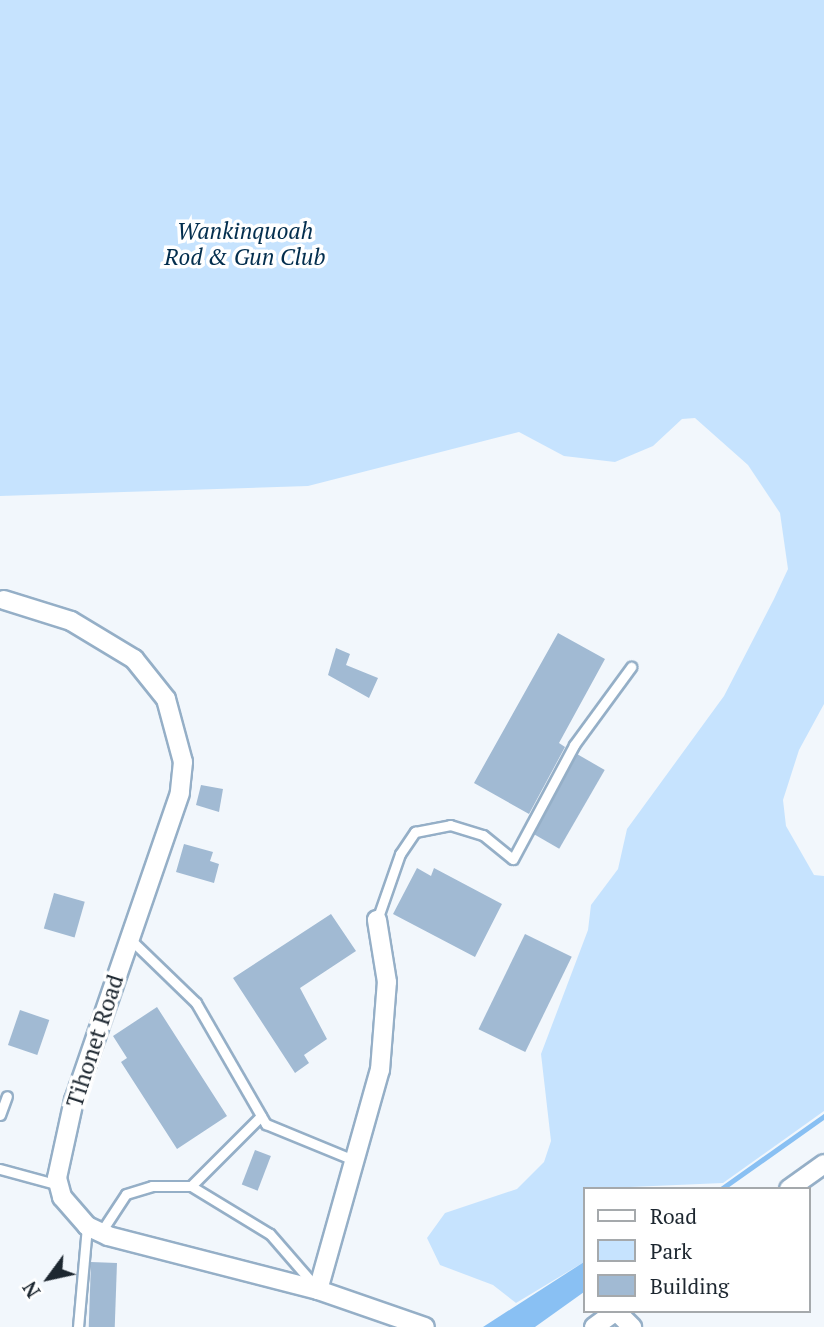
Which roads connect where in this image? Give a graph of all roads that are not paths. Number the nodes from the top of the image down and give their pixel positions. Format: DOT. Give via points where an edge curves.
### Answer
graph roads {
  1 [pos="4,600"];
  2 [pos="631,667"];
  3 [pos="377,920"];
  4 [pos="130,938"];
  5 [pos="7,1096"];
  6 [pos="0,1115"];
  7 [pos="261,1116"];
  8 [pos="356,1161"];
  9 [pos="824,1164"];
  10 [pos="0,1169"];
  11 [pos="59,1185"];
  12 [pos="191,1186"];
  13 [pos="792,1187"];
  14 [pos="93,1229"];
  15 [pos="318,1290"];
  16 [pos="613,1313"];
  17 [pos="618,1313"];
  18 [pos="78,1327"];
  19 [pos="425,1327"];
  20 [pos="594,1327"];
  21 [pos="632,1327"];
  1 -- 4 [label="street, Tihonet Road" via="71,621 121,648 147,672 172,713 183,762 180,793"];
  2 -- 3 [label="lane" via="574,745 513,859 483,835 450,825 415,832 400,854"];
  3 -- 8 [label="street" via="387,982 385,1022"];
  4 -- 7 [label="lane" via="196,1003"];
  4 -- 11 [label="street, Tihonet Road" via="74,1100"];
  5 -- 6 [label="lane"];
  7 -- 8 [label="lane" via="265,1124"];
  7 -- 12 [label="lane"];
  8 -- 15 [label="street"];
  9 -- 13 [label="street"];
  10 -- 11 [label="lane"];
  11 -- 14 [label="street"];
  12 -- 14 [label="lane" via="152,1186 126,1194"];
  12 -- 15 [label="lane" via="270,1234"];
  14 -- 15 [label="street"];
  14 -- 18 [label="lane"];
  15 -- 19 [label="street"];
  16 -- 20 [label="street"];
  17 -- 21 [label="street"];
}
